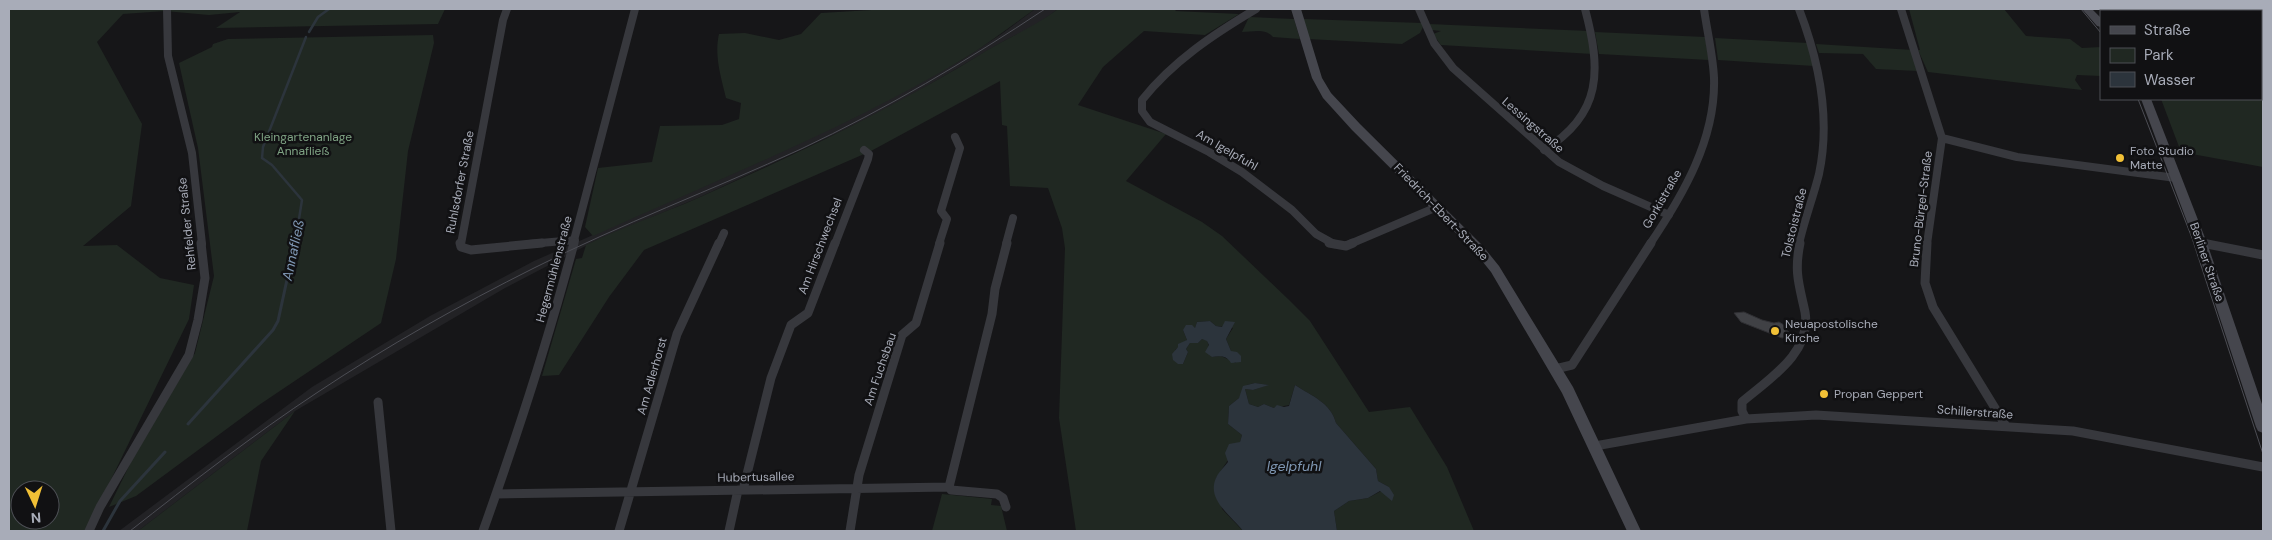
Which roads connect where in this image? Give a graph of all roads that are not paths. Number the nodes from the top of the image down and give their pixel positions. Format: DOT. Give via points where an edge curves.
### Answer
graph roads {
  1 [pos="168,9"];
  2 [pos="507,9"];
  3 [pos="634,9"];
  4 [pos="1256,9"];
  5 [pos="1296,9"];
  6 [pos="1419,9"];
  7 [pos="1585,9"];
  8 [pos="1704,9"];
  9 [pos="1799,9"];
  10 [pos="1901,9"];
  11 [pos="2088,9"];
  12 [pos="2100,23"];
  13 [pos="2146,100"];
  14 [pos="954,137"];
  15 [pos="1942,138"];
  16 [pos="864,150"];
  17 [pos="1544,150"];
  18 [pos="2176,178"];
  19 [pos="1437,207"];
  20 [pos="1669,215"];
  21 [pos="1013,218"];
  22 [pos="724,233"];
  23 [pos="575,240"];
  24 [pos="2201,243"];
  25 [pos="2263,255"];
  26 [pos="1555,369"];
  27 [pos="378,402"];
  28 [pos="1746,419"];
  29 [pos="2006,426"];
  30 [pos="2263,427"];
  31 [pos="1595,446"];
  32 [pos="2263,467"];
  33 [pos="949,486"];
  34 [pos="857,488"];
  35 [pos="741,490"];
  36 [pos="631,491"];
  37 [pos="496,494"];
  38 [pos="1006,507"];
  39 [pos="89,531"];
  40 [pos="391,531"];
  41 [pos="483,531"];
  42 [pos="619,531"];
  43 [pos="729,531"];
  44 [pos="850,531"];
  45 [pos="1634,531"];
  1 -- 39 [label="street, Rehfelder Straße" via="168,56 192,153 205,278 189,355"];
  2 -- 23 [label="street, Ruhlsdorfer Straße" via="461,247 471,250"];
  3 -- 23 [label="street, Hegermühlenstraße"];
  4 -- 19 [label="street, Am Igelpfuhl" via="1217,33 1173,68 1142,100 1145,118 1221,157 1256,180 1323,241 1334,246 1346,246"];
  5 -- 19 [label="street, Friedrich-Ebert-Straße" via="1317,78 1327,95"];
  6 -- 17 [label="street, Lessingstraße" via="1434,42 1453,68"];
  7 -- 17 [label="street" via="1595,52 1592,89 1576,125"];
  8 -- 20 [label="street, Gorkistraße" via="1713,64 1710,123 1702,153"];
  9 -- 28 [label="street, Tolstoistraße" via="1815,55 1823,110 1822,161 1796,267 1806,328 1800,346 1792,356 1742,402"];
  10 -- 15 [label="street, Bruno-Bürgel-Straße"];
  11 -- 12 [label="street"];
  13 -- 18 [label="street, Berliner Straße"];
  14 -- 34 [label="street, Am Fuchsbau" via="960,148 941,211 947,219 916,324 902,335"];
  15 -- 18 [label="street" via="2017,156"];
  15 -- 29 [label="street, Bruno-Bürgel-Straße" via="1927,241 1925,283 1933,307"];
  16 -- 35 [label="street, Am Hirschwechsel" via="869,154 868,159 808,313 791,325 771,378"];
  17 -- 20 [label="street, Lessingstraße" via="1579,175"];
  18 -- 24 [label="street, Berliner Straße"];
  19 -- 26 [label="street, Friedrich-Ebert-Straße" via="1487,258"];
  20 -- 26 [label="street, Gorkistraße" via="1572,365"];
  21 -- 33 [label="street"];
  22 -- 36 [label="street, Am Adlerhorst" via="677,334"];
  23 -- 37 [label="street, Hegermühlenstraße" via="547,342"];
  24 -- 25 [label="street"];
  24 -- 30 [label="street, Berliner Straße"];
  26 -- 31 [label="street, Friedrich-Ebert-Straße"];
  27 -- 40 [label="street"];
  28 -- 29 [label="street, Schillerstraße" via="1816,414"];
  28 -- 31 [label="street, Schillerstraße"];
  29 -- 32 [label="street, Schillerstraße" via="2098,434"];
  31 -- 45 [label="street, Friedrich-Ebert-Straße"];
  33 -- 34 [label="street, Hubertusallee"];
  33 -- 38 [label="street, Hubertusallee" via="951,490 997,494"];
  34 -- 35 [label="street, Hubertusallee"];
  34 -- 44 [label="street, Am Fuchsbau"];
  35 -- 36 [label="street, Hubertusallee"];
  35 -- 43 [label="street, Am Hirschwechsel"];
  36 -- 37 [label="street, Hubertusallee"];
  36 -- 42 [label="street, Am Adlerhorst"];
  37 -- 41 [label="street, Hegermühlenstraße"];
}
